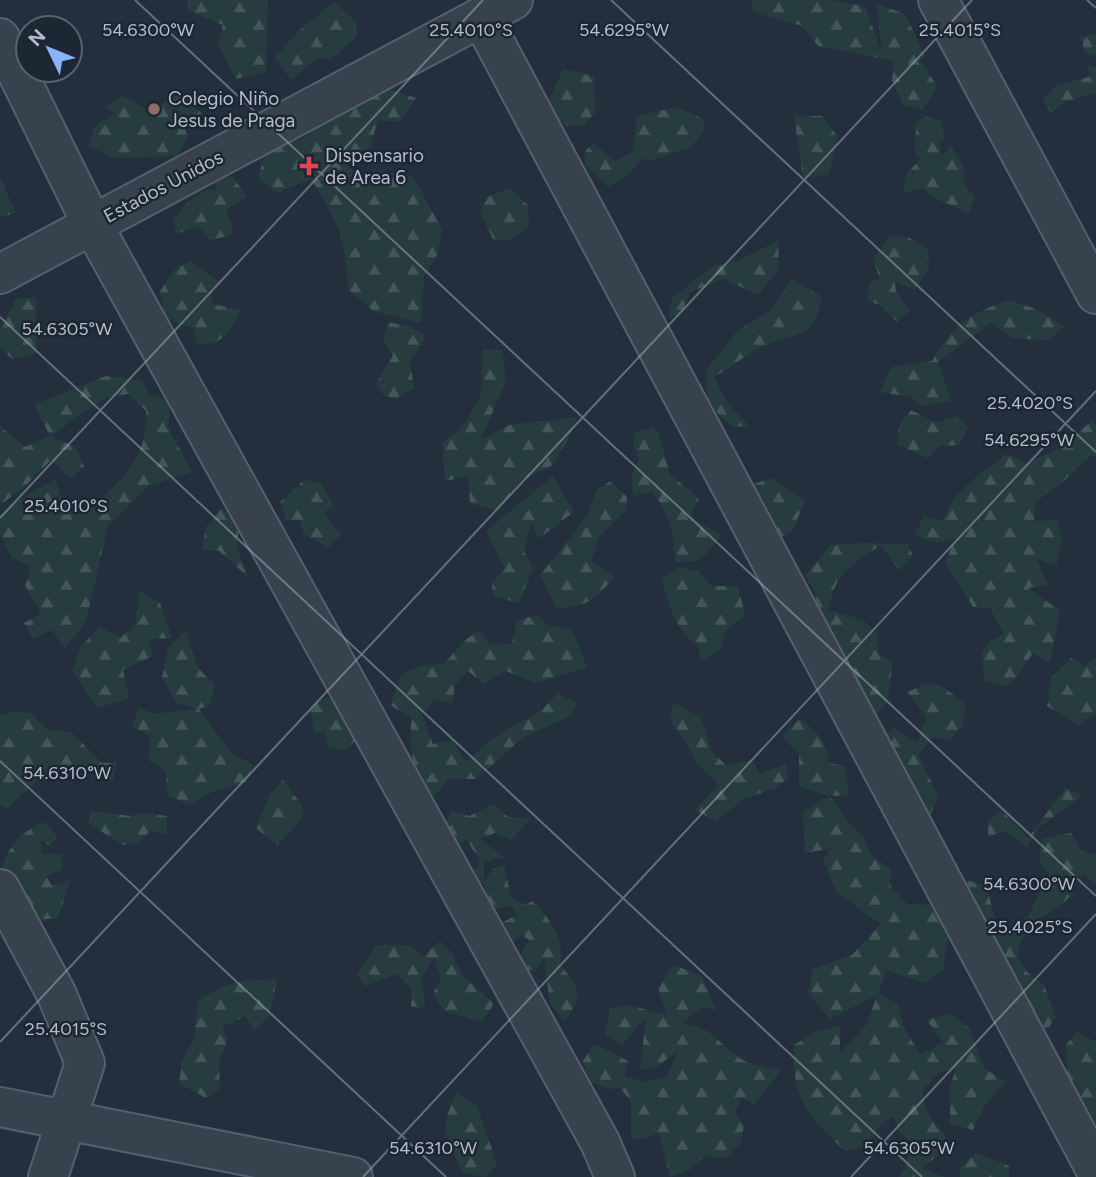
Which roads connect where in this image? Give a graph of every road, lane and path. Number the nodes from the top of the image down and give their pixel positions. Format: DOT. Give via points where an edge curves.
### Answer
graph roads {
  1 [pos="938,0"];
  2 [pos="497,8"];
  3 [pos="0,38"];
  4 [pos="92,224"];
  5 [pos="0,274"];
  6 [pos="1096,294"];
  7 [pos="0,889"];
  8 [pos="0,1107"];
  9 [pos="66,1120"];
  10 [pos="1096,1170"];
  11 [pos="48,1177"];
  12 [pos="353,1177"];
  13 [pos="615,1177"];
  1 -- 6 [label="street"];
  2 -- 4 [label="street, Estados Unidos"];
  2 -- 10 [label="street"];
  3 -- 4 [label="street"];
  4 -- 5 [label="street, Estados Unidos"];
  4 -- 13 [label="street"];
  7 -- 9 [label="street" via="57,995 85,1063"];
  8 -- 9 [label="street"];
  9 -- 11 [label="street"];
  9 -- 12 [label="street"];
}
